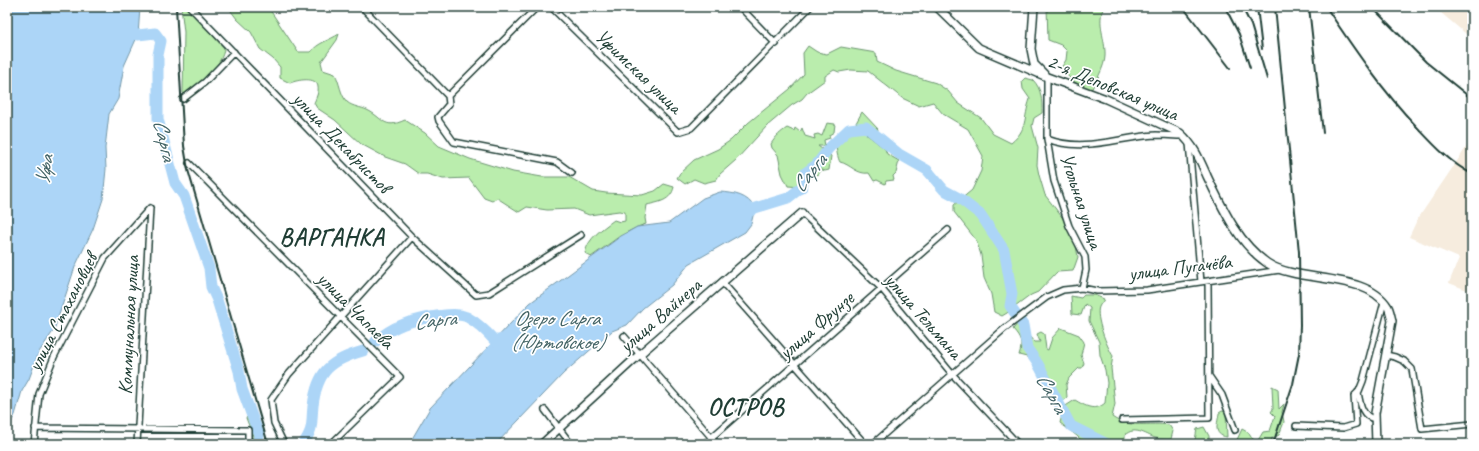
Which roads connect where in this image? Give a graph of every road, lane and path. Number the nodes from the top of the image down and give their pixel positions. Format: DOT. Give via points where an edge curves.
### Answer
graph roads {
  1 [pos="190,7"];
  2 [pos="362,7"];
  3 [pos="537,7"];
  4 [pos="551,7"];
  5 [pos="740,7"];
  6 [pos="810,7"];
  7 [pos="937,7"];
  8 [pos="1034,7"];
  9 [pos="776,44"];
  10 [pos="234,52"];
  11 [pos="1047,77"];
  12 [pos="448,96"];
  13 [pos="183,99"];
  14 [pos="1186,138"];
  15 [pos="1047,139"];
  16 [pos="189,163"];
  17 [pos="572,173"];
  18 [pos="150,208"];
  19 [pos="802,213"];
  20 [pos="948,230"];
  21 [pos="581,235"];
  22 [pos="412,237"];
  23 [pos="1281,270"];
  24 [pos="1208,281"];
  25 [pos="722,282"];
  26 [pos="1201,282"];
  27 [pos="881,288"];
  28 [pos="1082,288"];
  29 [pos="1384,302"];
  30 [pos="341,317"];
  31 [pos="624,336"];
  32 [pos="640,354"];
  33 [pos="1386,355"];
  34 [pos="795,365"];
  35 [pos="952,374"];
  36 [pos="1209,375"];
  37 [pos="1358,392"];
  38 [pos="545,410"];
  39 [pos="1375,419"];
  40 [pos="1122,420"];
  41 [pos="1472,424"];
  42 [pos="1296,426"];
  43 [pos="35,428"];
  44 [pos="138,428"];
  45 [pos="558,430"];
  46 [pos="1236,430"];
  47 [pos="712,437"];
  48 [pos="34,444"];
  49 [pos="137,444"];
  50 [pos="248,444"];
  51 [pos="284,444"];
  52 [pos="331,444"];
  53 [pos="542,444"];
  54 [pos="570,444"];
  55 [pos="704,444"];
  56 [pos="717,444"];
  57 [pos="865,444"];
  58 [pos="873,444"];
  59 [pos="1018,444"];
  60 [pos="1376,444"];
  1 -- 10 [label="street, улица Декабристов"];
  2 -- 12 [label="street"];
  3 -- 12 [label="street"];
  4 -- 9 [label="street, Уфимская улица" via="678,132 691,128"];
  5 -- 9 [label="street"];
  6 -- 9 [label="street"];
  7 -- 11 [label="street, 2-я Деповская улица" via="979,48"];
  8 -- 11 [label="street" via="1031,49 1034,64"];
  10 -- 13 [label="street" via="205,82"];
  10 -- 22 [label="street, улица Декабристов"];
  11 -- 14 [label="street, 2-я Деповская улица" via="1106,99"];
  11 -- 15 [label="street, Угольная улица"];
  12 -- 17 [label="street" via="449,104 438,117 454,142 557,162"];
  14 -- 15 [label="street" via="1155,135 1096,144 1062,144"];
  14 -- 23 [label="street, 2-я Деповская улица" via="1231,223 1255,252 1267,263"];
  14 -- 26 [label="street"];
  15 -- 28 [label="street, Угольная улица" via="1054,181 1069,226 1085,257 1086,270"];
  16 -- 30 [label="street, улица Чапаева"];
  18 -- 43 [label="street, улица Стахановцев" via="105,258 38,394"];
  18 -- 44 [label="street, Коммунальная улица"];
  19 -- 25 [label="street, улица Вайнера"];
  19 -- 27 [label="street, улица Тельмана"];
  20 -- 27 [label="street, улица Фрунзе"];
  21 -- 22 [label="street, улица Декабристов" via="489,293 476,295"];
  22 -- 30 [label="street"];
  23 -- 24 [label="street, улица Пугачёва"];
  23 -- 29 [label="street, 2-я Деповская улица" via="1351,284 1366,289"];
  24 -- 26 [label="street, улица Пугачёва"];
  24 -- 36 [label="street"];
  25 -- 32 [label="street, улица Вайнера"];
  25 -- 34 [label="street"];
  26 -- 28 [label="street, улица Пугачёва" via="1147,290 1097,291"];
  27 -- 34 [label="street, улица Фрунзе"];
  27 -- 35 [label="street, улица Тельмана"];
  28 -- 35 [label="street, улица Пугачёва" via="1063,290 1047,297 1010,324"];
  29 -- 33 [label="street" via="1389,308 1392,321"];
  29 -- 37 [label="street"];
  30 -- 51 [label="street" via="289,374 272,400 274,424"];
  30 -- 52 [label="street, улица Чапаева" via="400,377"];
  31 -- 32 [label="street"];
  32 -- 45 [label="street, улица Вайнера"];
  32 -- 47 [label="street"];
  33 -- 39 [label="street"];
  33 -- 41 [label="street" via="1404,361 1412,369 1422,429"];
  34 -- 47 [label="street, улица Фрунзе"];
  34 -- 57 [label="street"];
  35 -- 58 [label="street, улица Пугачёва"];
  35 -- 59 [label="street, улица Тельмана"];
  36 -- 40 [label="street" via="1209,418"];
  36 -- 46 [label="street" via="1222,395"];
  37 -- 39 [label="street" via="1362,411 1369,418"];
  37 -- 42 [label="street" via="1354,396 1356,424 1343,428"];
  38 -- 45 [label="street"];
  39 -- 60 [label="street"];
  43 -- 44 [label="street"];
  43 -- 48 [label="street, улица Стахановцев"];
  44 -- 49 [label="street, Коммунальная улица"];
  44 -- 50 [label="street" via="248,430"];
  45 -- 53 [label="street, улица Вайнера"];
  45 -- 54 [label="street"];
  47 -- 55 [label="street, улица Фрунзе"];
  47 -- 56 [label="street"];
}
